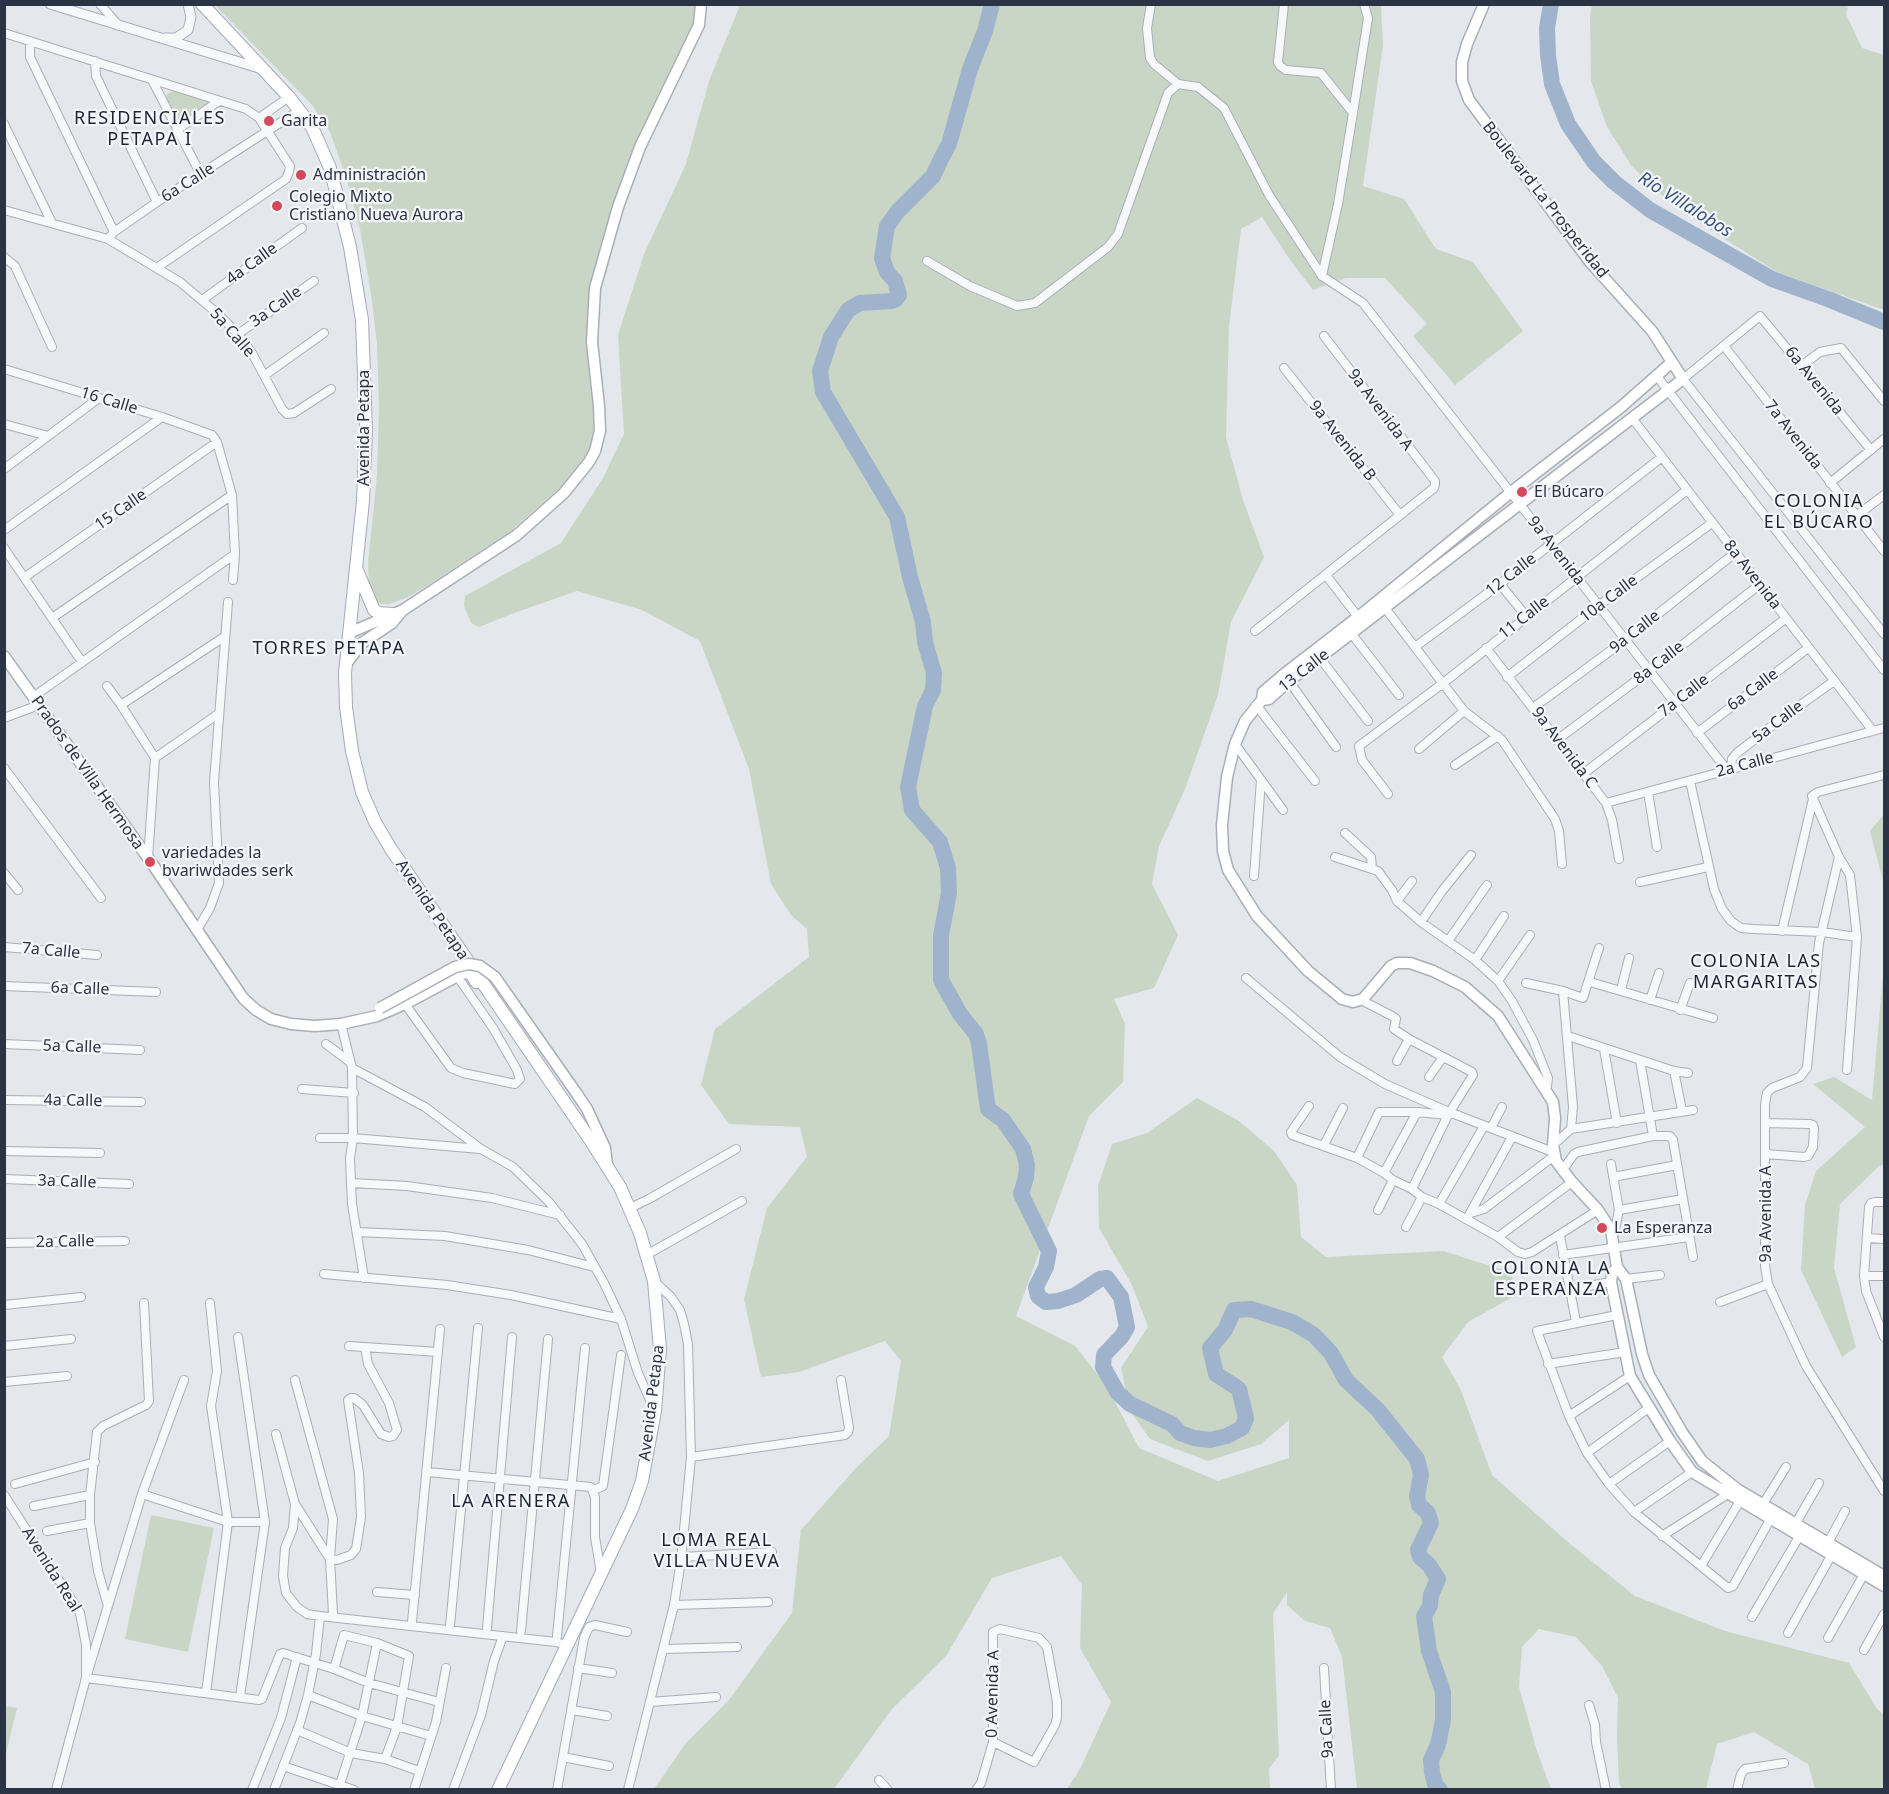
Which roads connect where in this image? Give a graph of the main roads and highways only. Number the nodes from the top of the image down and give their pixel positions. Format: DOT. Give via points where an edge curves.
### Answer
graph roads {
  1 [pos="202,4"];
  2 [pos="701,4"];
  3 [pos="1485,4"];
  4 [pos="1671,363"];
  5 [pos="1683,379"];
  6 [pos="356,568"];
  7 [pos="397,612"];
  8 [pos="1361,620"];
  9 [pos="350,633"];
  10 [pos="4,656"];
  11 [pos="346,664"];
  12 [pos="1259,702"];
  13 [pos="484,986"];
  14 [pos="354,1022"];
  15 [pos="607,1166"];
  16 [pos="1617,1267"];
  17 [pos="1830,1549"];
  18 [pos="1884,1576"];
  19 [pos="1884,1586"];
  20 [pos="498,1790"];
  1 -- 6 [label="main road, Avenida Petapa" via="300,110 321,143 330,168 350,248 362,320 365,461"];
  2 -- 7 [label="main road" via="699,25 640,147 595,288 592,342 600,406 595,451 577,479 517,535"];
  3 -- 4 [label="main road, Boulevard La Prosperidad" via="1462,63 1462,81 1469,100 1590,262 1652,331"];
  4 -- 5 [label="main road, Boulevard La Prosperidad"];
  4 -- 8 [label="main road, 13 Calle"];
  5 -- 8 [label="main road, 13 Calle" via="1385,608"];
  6 -- 7 [label="main road" via="372,607 379,613"];
  6 -- 9 [label="main road, Avenida Petapa"];
  7 -- 9 [label="main road"];
  7 -- 11 [label="main road" via="392,623 362,643"];
  8 -- 12 [label="main road, 13 Calle" via="1320,658 1269,699"];
  8 -- 12 [label="main road, 13 Calle" via="1276,681 1263,692"];
  9 -- 11 [label="main road, Avenida Petapa"];
  10 -- 14 [label="main road, Prados de Villa Hermosa" via="243,998 270,1019 291,1024"];
  11 -- 13 [label="main road, Avenida Petapa" via="352,751 370,812"];
  12 -- 16 [label="main road" via="1235,744 1222,825 1228,870 1257,916 1308,971 1342,999 1361,1000 1397,963 1415,964 1453,980 1498,1016 1555,1109 1553,1151 1562,1171 1611,1230"];
  13 -- 14 [label="main road, Prados de Villa Hermosa" via="467,972 405,1004"];
  13 -- 15 [label="main road, Avenida Petapa"];
  14 -- 15 [label="main road, bridge" via="455,967 480,966 495,977 578,1094 605,1148"];
  15 -- 20 [label="main road, Avenida Petapa" via="630,1208 654,1281 660,1342 655,1411 636,1498 573,1632 561,1640"];
  16 -- 17 [label="main road" via="1626,1279 1649,1375 1702,1461 1737,1489 1796,1523"];
  16 -- 17 [label="main road" via="1611,1282 1630,1376 1692,1472"];
  17 -- 18 [label="main road"];
  17 -- 19 [label="main road"];
}
